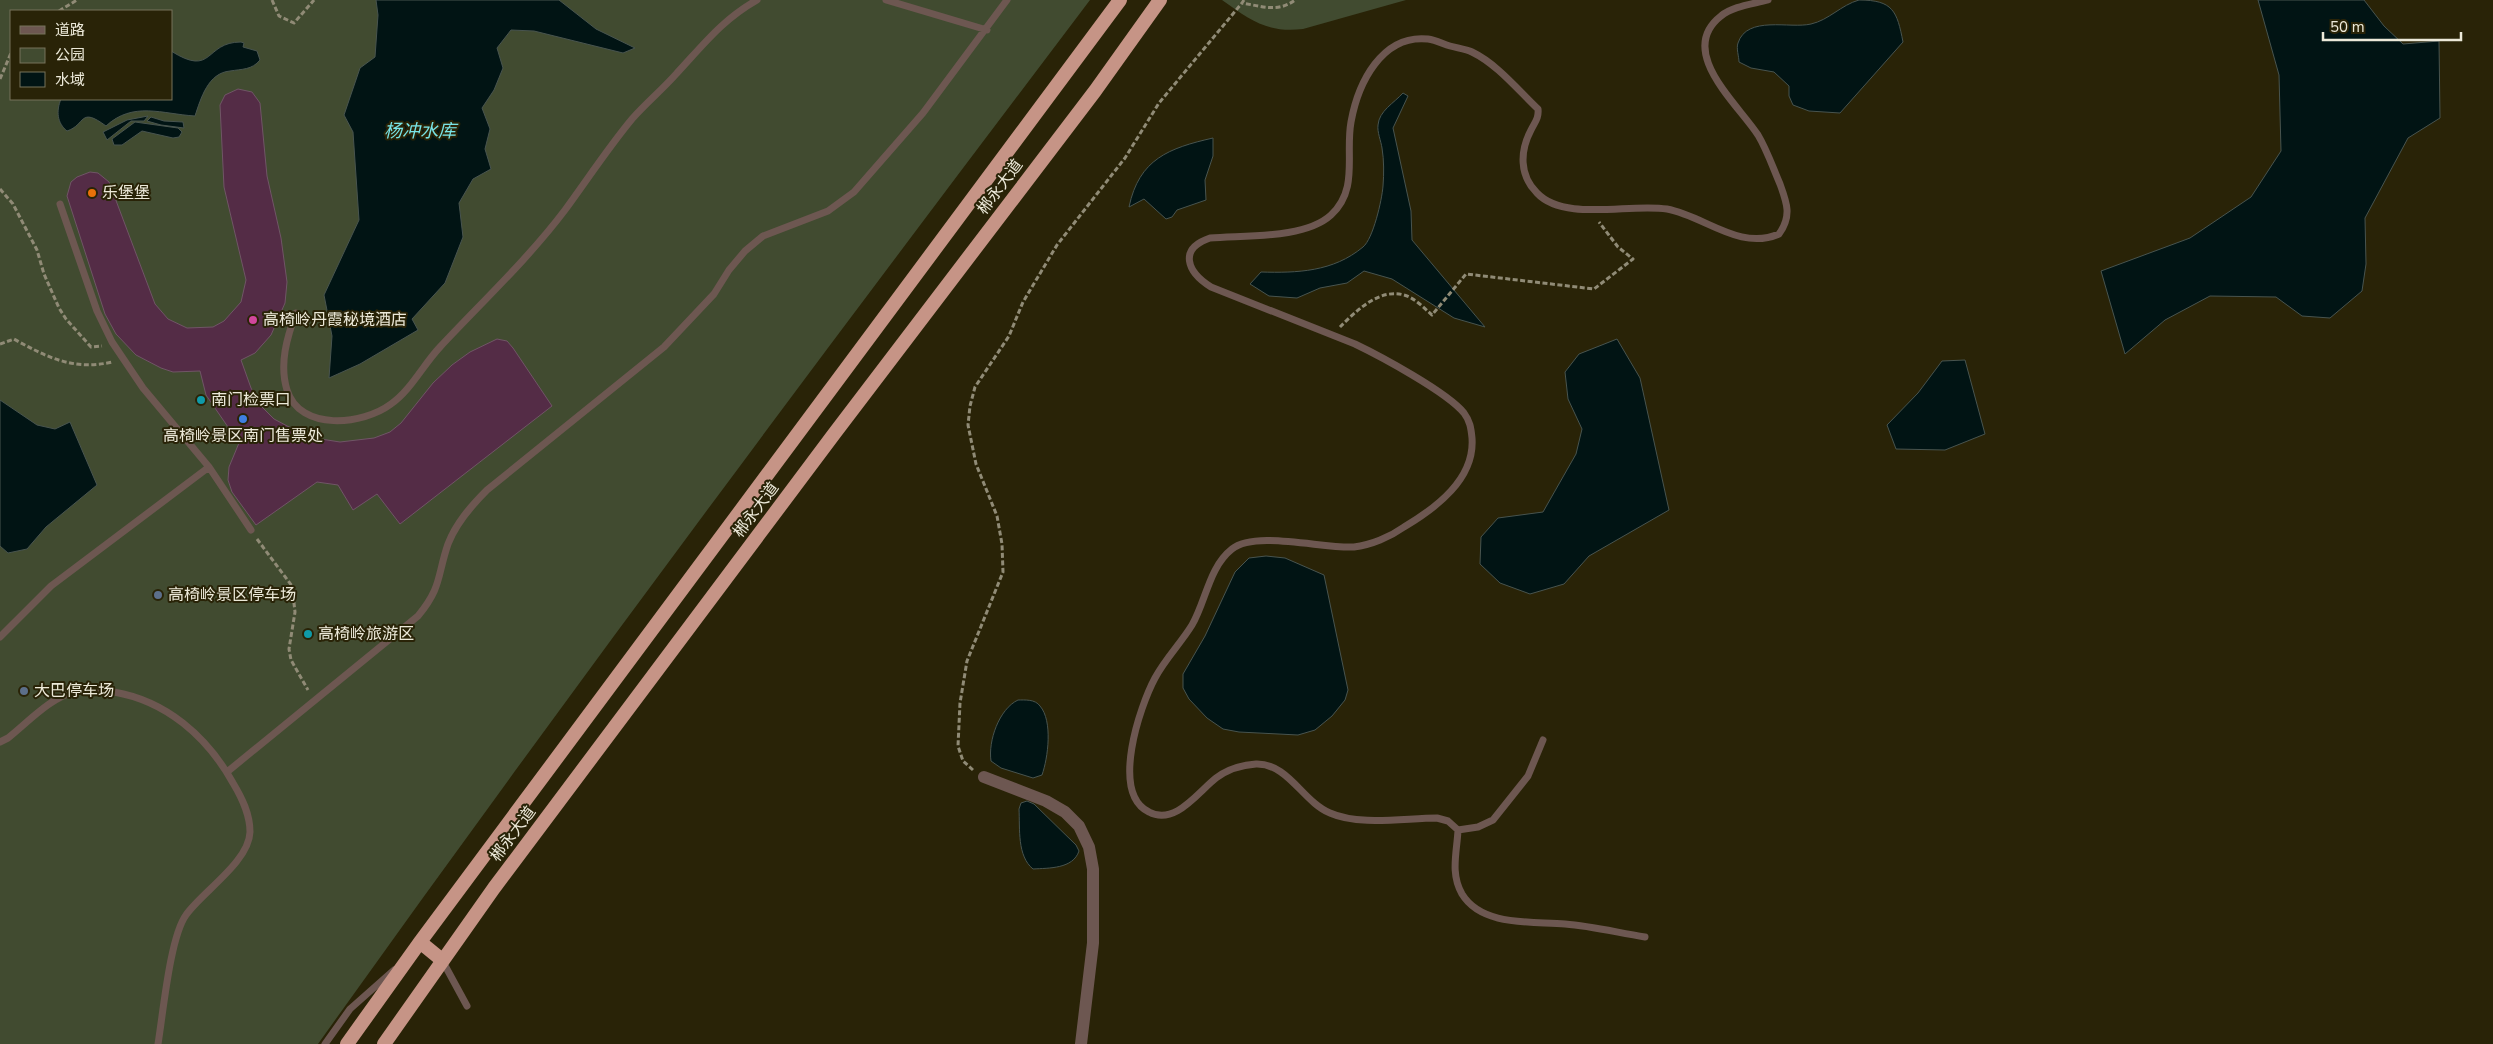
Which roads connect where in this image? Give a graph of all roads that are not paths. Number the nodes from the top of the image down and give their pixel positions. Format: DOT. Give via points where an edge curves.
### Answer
graph roads {
  1 [pos="757,0"];
  2 [pos="886,0"];
  3 [pos="1008,0"];
  4 [pos="1120,0"];
  5 [pos="1160,0"];
  6 [pos="1768,0"];
  7 [pos="987,30"];
  8 [pos="60,204"];
  9 [pos="296,313"];
  10 [pos="209,467"];
  11 [pos="251,530"];
  12 [pos="0,637"];
  13 [pos="1543,740"];
  14 [pos="0,742"];
  15 [pos="227,772"];
  16 [pos="984,777"];
  17 [pos="1458,830"];
  18 [pos="1645,937"];
  19 [pos="420,942"];
  20 [pos="406,960"];
  21 [pos="442,960"];
  22 [pos="467,1006"];
  23 [pos="158,1044"];
  24 [pos="325,1044"];
  25 [pos="347,1044"];
  26 [pos="384,1044"];
  27 [pos="1080,1044"];
  1 -- 9 [label="lane" via="723,22 633,119 534,248 427,360 403,395 390,405 376,414 342,420 325,420 298,408 289,398 285,384 284,353"];
  2 -- 7 [label="lane"];
  3 -- 7 [label="lane"];
  4 -- 19 [label="highway, 郴永大道"];
  5 -- 21 [label="highway, 郴永大道"];
  6 -- 17 [label="lane" via="1723,14 1708,30 1705,50 1712,73 1759,136 1776,173 1788,215 1779,234 1768,238 1739,237 1667,209 1567,209 1550,203 1527,179 1522,161 1523,147 1539,116 1538,109 1472,52 1429,39 1395,45 1378,58 1367,76 1355,101 1350,124 1350,180 1346,193 1332,214 1314,227 1210,238 1192,248 1190,269 1211,287 1333,334 1382,358 1446,398 1463,412 1471,426 1473,449 1463,476 1445,497 1406,527 1372,543 1342,547 1248,541 1234,547 1224,557 1193,623 1155,677 1138,722 1130,756 1129,779 1141,807 1151,814 1165,816 1180,809 1217,778 1238,766 1260,764 1278,768 1311,802 1330,814 1352,820 1437,818 1448,821"];
  7 -- 15 [label="lane" via="923,112 854,192 828,211 757,241 729,270 714,294 664,347 486,490 455,530 438,584 431,600 418,616"];
  8 -- 10 [label="lane" via="97,311 112,342 143,388"];
  10 -- 11 [label="lane"];
  10 -- 12 [label="lane" via="51,586"];
  13 -- 17 [label="lane" via="1528,776 1493,820 1478,827"];
  14 -- 15 [label="lane" via="52,703 76,691 98,689 137,696 169,712 198,735"];
  15 -- 23 [label="lane" via="241,797 250,834 243,852 185,916 176,936"];
  16 -- 27 [label="street" via="1046,801 1065,812 1079,826 1089,847 1093,869 1093,943"];
  17 -- 18 [label="lane" via="1455,873 1462,894 1478,910 1523,922 1566,924"];
  19 -- 20 [label="highway, 郴永大道"];
  19 -- 21 [label="highway"];
  20 -- 24 [label="lane" via="350,1009"];
  20 -- 25 [label="highway, 郴永大道"];
  21 -- 22 [label="lane"];
  21 -- 26 [label="highway, 郴永大道"];
}
